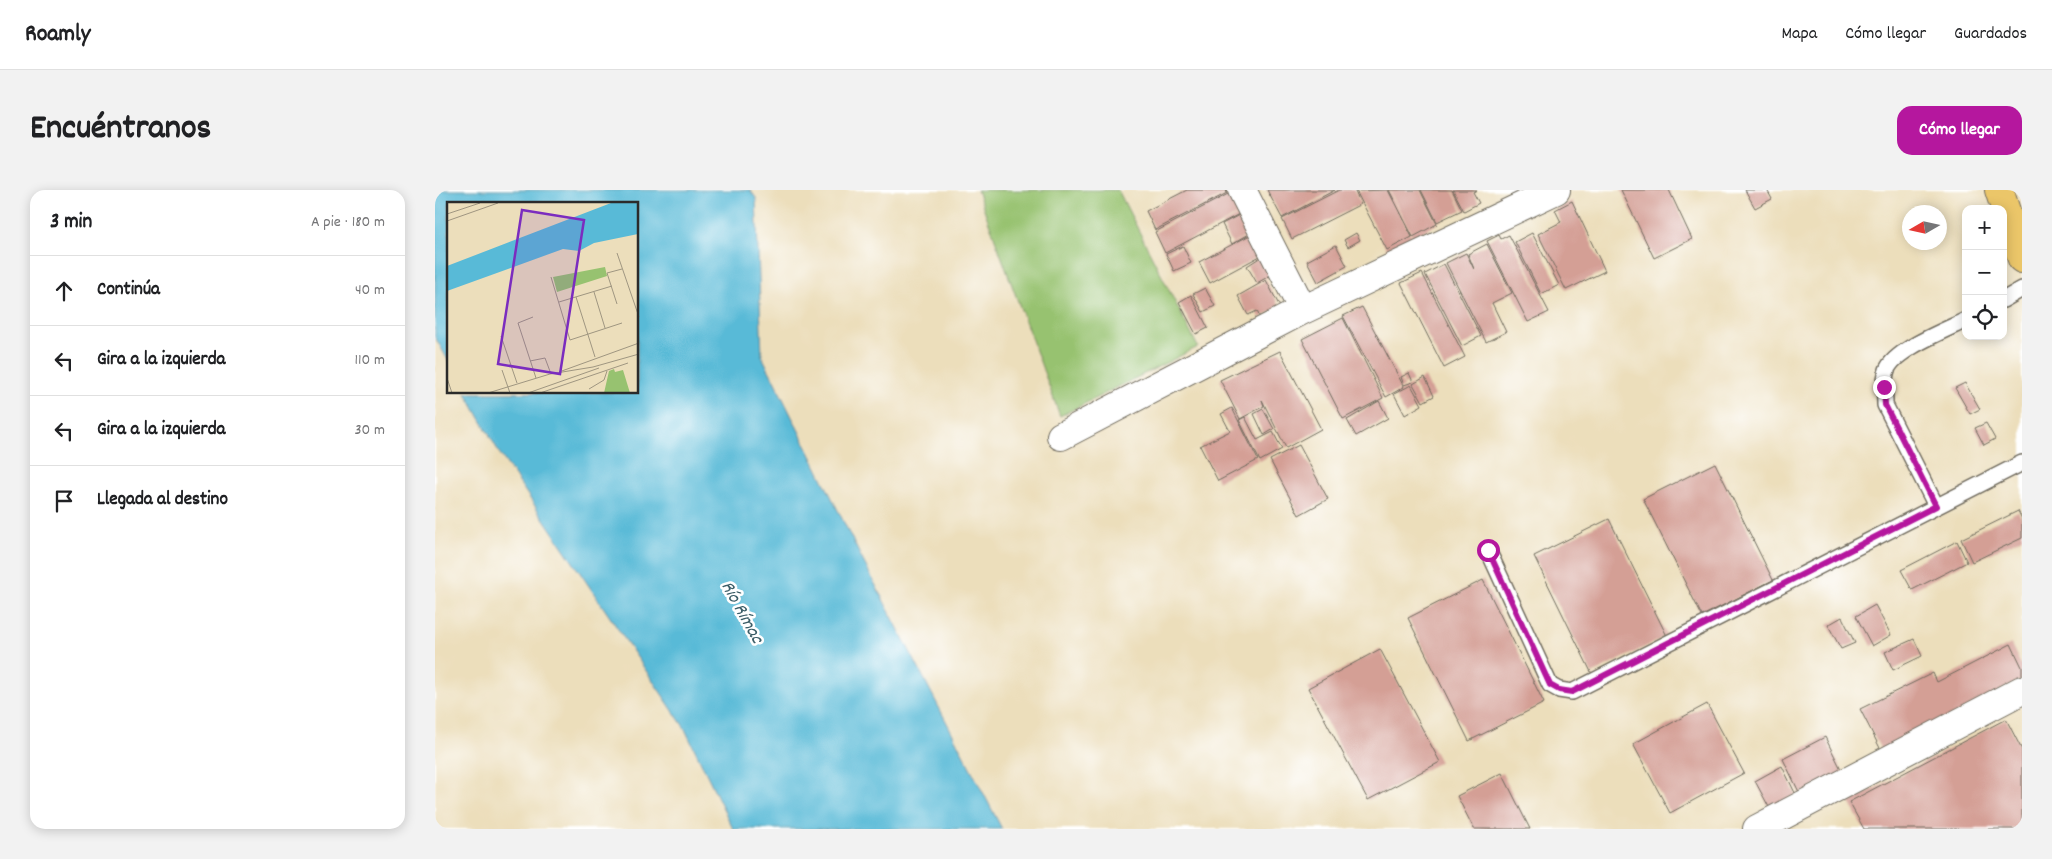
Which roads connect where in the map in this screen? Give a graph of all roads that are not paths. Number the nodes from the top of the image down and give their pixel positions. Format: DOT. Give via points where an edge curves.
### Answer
graph roads {
  1 [pos="1242,190"];
  2 [pos="1556,190"];
  3 [pos="1995,194"];
  4 [pos="2022,259"];
  5 [pos="2022,289"];
  6 [pos="2007,298"];
  7 [pos="1303,310"];
  8 [pos="1962,322"];
  9 [pos="1061,436"];
  10 [pos="2022,462"];
  11 [pos="1936,506"];
  12 [pos="1488,550"];
  13 [pos="2022,690"];
  14 [pos="1757,829"];
  1 -- 7 [label="street"];
  2 -- 7 [label="street"];
  3 -- 4 [label="highway"];
  5 -- 6 [label="lane"];
  7 -- 9 [label="street"];
  8 -- 11 [label="lane" via="1898,355 1887,369 1884,387 1885,405"];
  10 -- 11 [label="lane"];
  11 -- 12 [label="lane" via="1572,692 1550,685"];
  13 -- 14 [label="street"];
}
